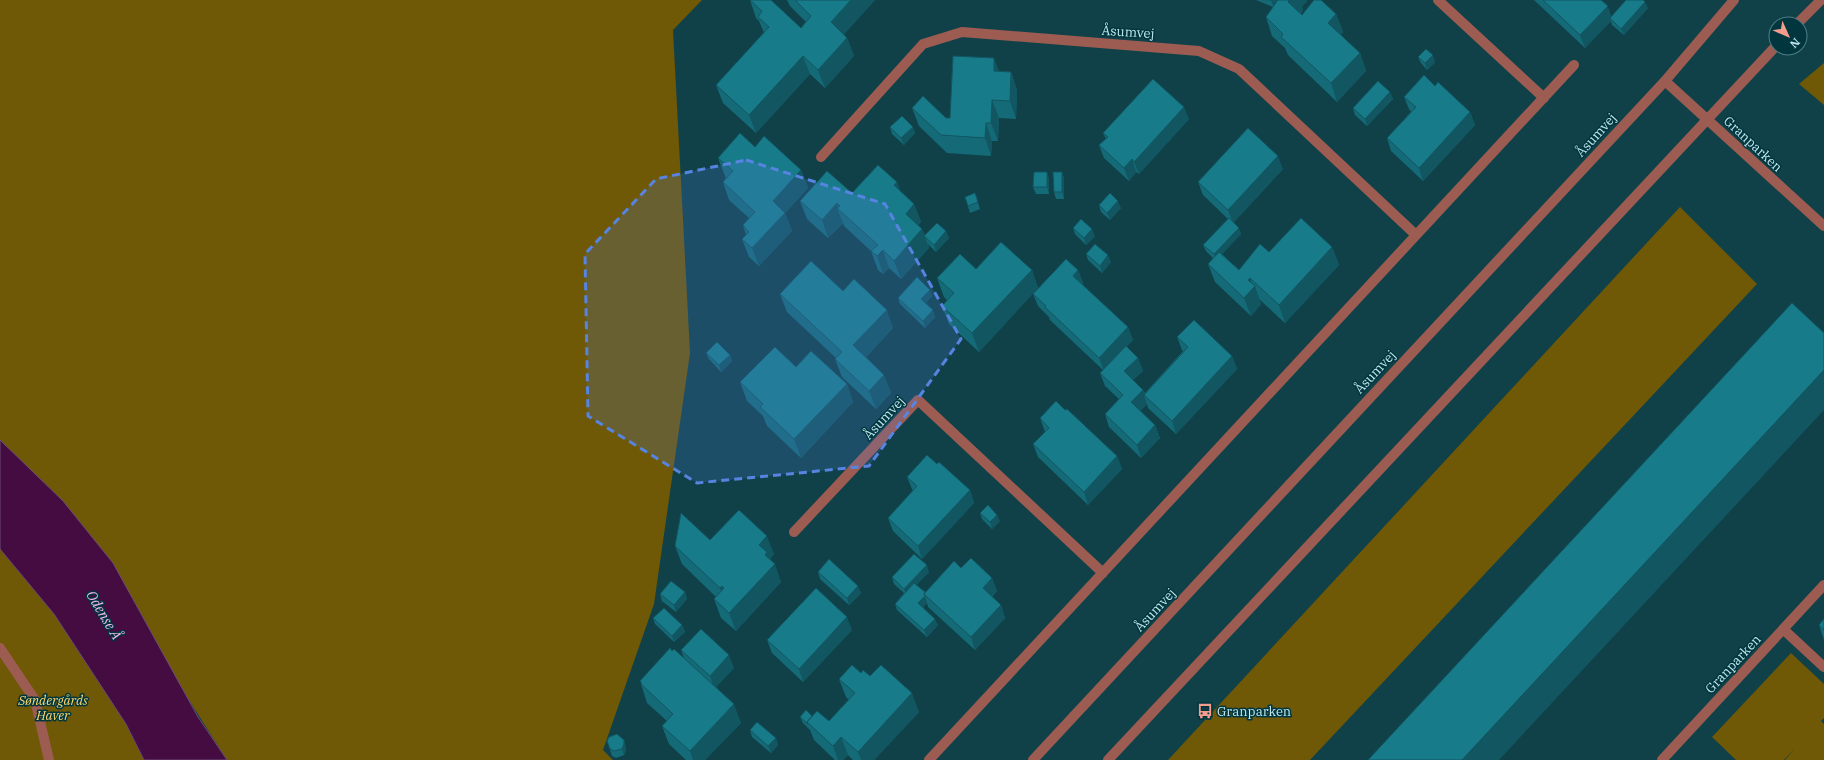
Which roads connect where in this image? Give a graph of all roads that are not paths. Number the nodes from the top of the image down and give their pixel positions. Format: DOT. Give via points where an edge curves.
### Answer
graph roads {
  1 [pos="1438,0"];
  2 [pos="1734,0"];
  3 [pos="1810,0"];
  4 [pos="1821,0"];
  5 [pos="1824,4"];
  6 [pos="1801,16"];
  7 [pos="1805,16"];
  8 [pos="1808,16"];
  9 [pos="1768,54"];
  10 [pos="1574,65"];
  11 [pos="1664,81"];
  12 [pos="1544,98"];
  13 [pos="1707,119"];
  14 [pos="821,157"];
  15 [pos="1824,226"];
  16 [pos="1416,236"];
  17 [pos="794,532"];
  18 [pos="1103,573"];
  19 [pos="1824,585"];
  20 [pos="1783,629"];
  21 [pos="0,648"];
  22 [pos="1824,667"];
  23 [pos="1664,759"];
  24 [pos="49,760"];
  25 [pos="929,760"];
  26 [pos="1033,760"];
  27 [pos="1108,760"];
  1 -- 12 [label="street"];
  2 -- 11 [label="street, Åsumvej"];
  3 -- 6 [label="street"];
  4 -- 7 [label="street"];
  5 -- 8 [label="street"];
  9 -- 13 [label="street"];
  10 -- 12 [label="street"];
  11 -- 13 [label="street, Granparken"];
  11 -- 26 [label="street, Åsumvej"];
  12 -- 16 [label="street"];
  13 -- 15 [label="street, Granparken"];
  13 -- 27 [label="street"];
  14 -- 16 [label="street, Åsumvej" via="923,44 962,32 1199,51 1238,70"];
  16 -- 18 [label="street"];
  17 -- 18 [label="street, Åsumvej" via="918,400"];
  18 -- 25 [label="street"];
  19 -- 20 [label="street, Granparken"];
  20 -- 22 [label="street"];
  20 -- 23 [label="street, Granparken"];
  21 -- 24 [label="street" via="35,700"];
}
